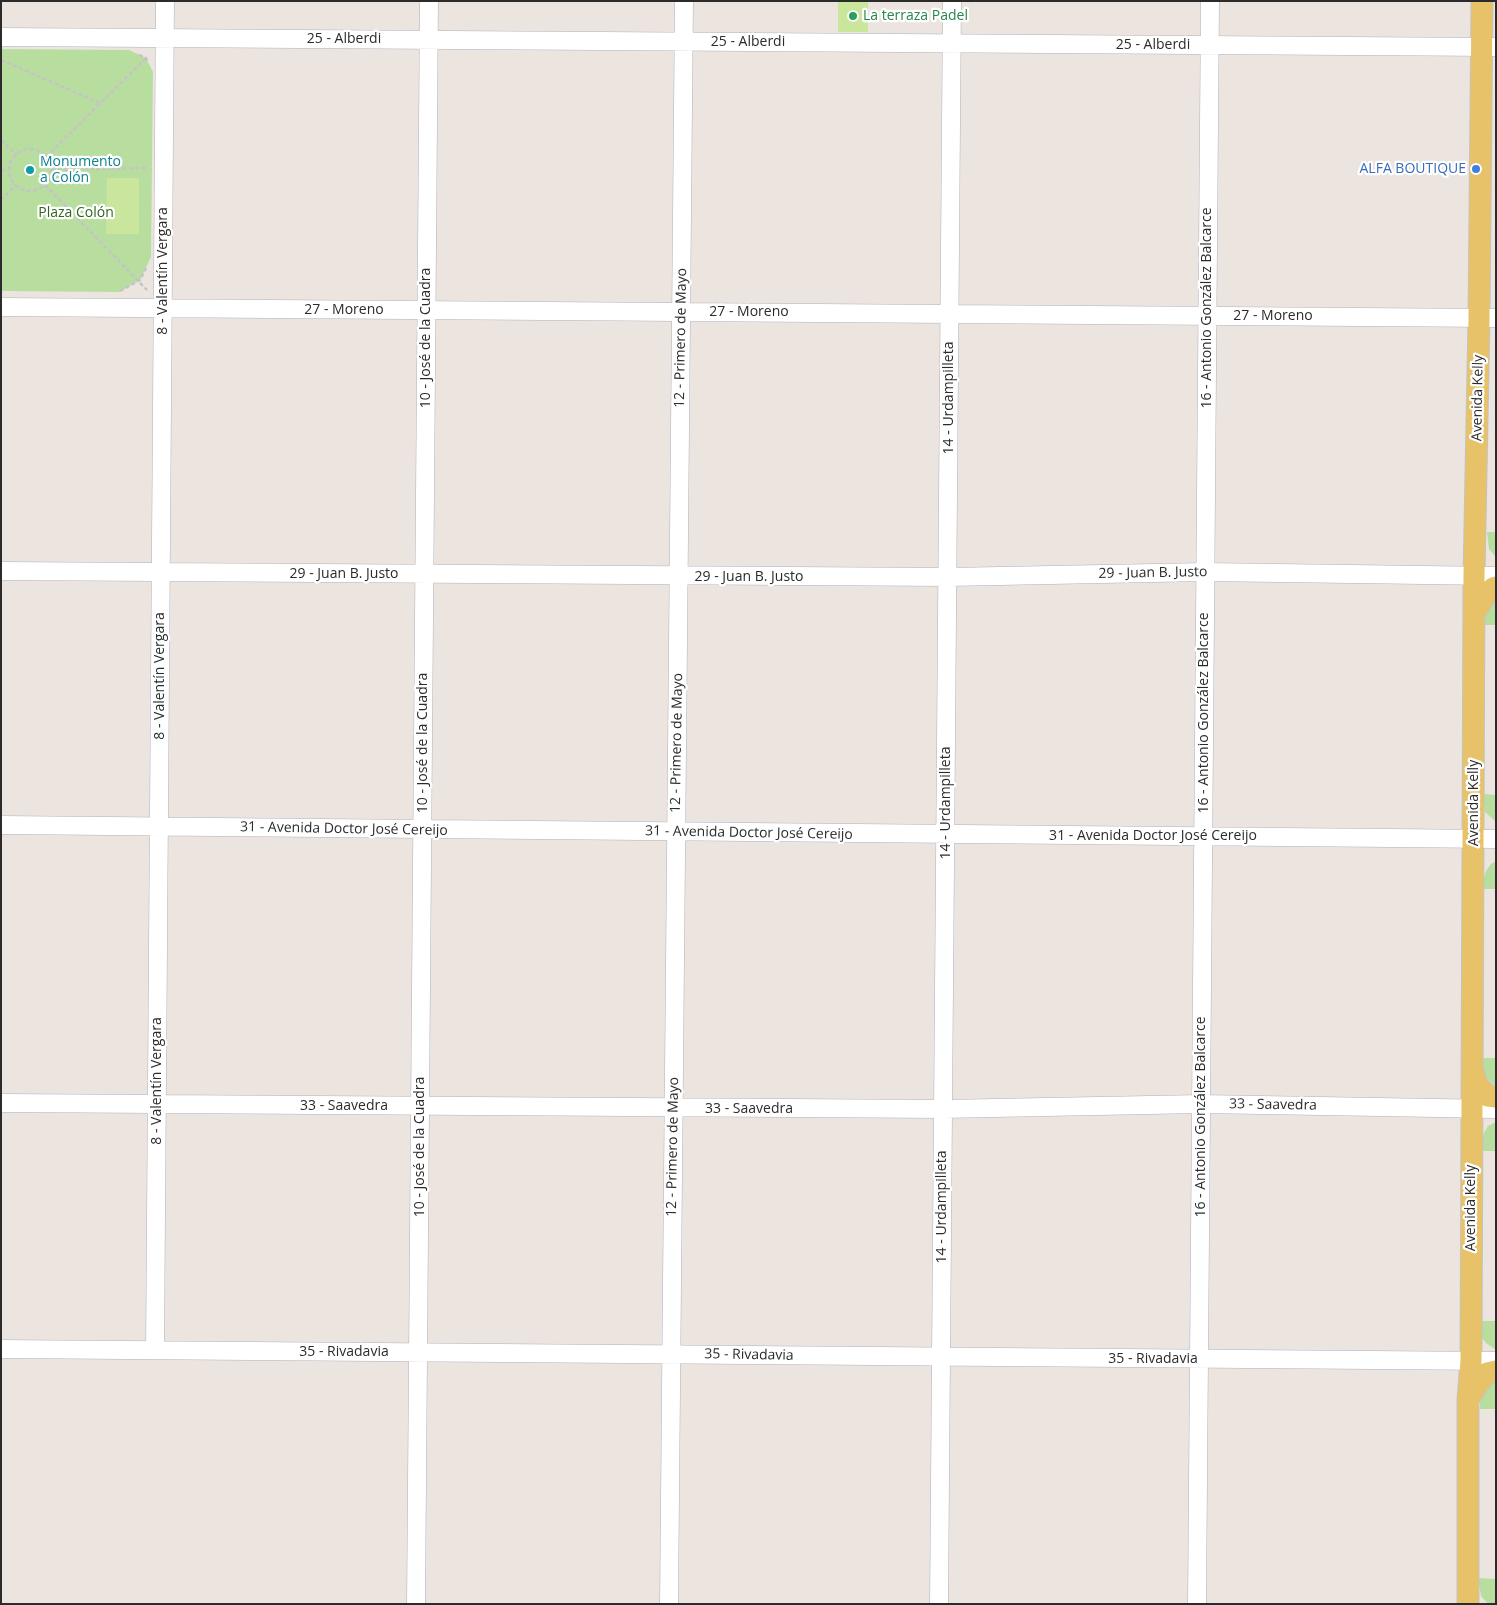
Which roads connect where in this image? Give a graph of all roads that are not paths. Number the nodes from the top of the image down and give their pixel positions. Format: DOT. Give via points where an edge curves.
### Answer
graph roads {
  1 [pos="165,1"];
  2 [pos="429,1"];
  3 [pos="684,1"];
  4 [pos="952,1"];
  5 [pos="1210,1"];
  6 [pos="1482,1"];
  7 [pos="1,37"];
  8 [pos="164,38"];
  9 [pos="428,40"];
  10 [pos="684,42"];
  11 [pos="952,44"];
  12 [pos="1210,45"];
  13 [pos="1489,47"];
  14 [pos="1496,63"];
  15 [pos="1481,89"];
  16 [pos="1,307"];
  17 [pos="163,308"];
  18 [pos="426,310"];
  19 [pos="681,312"];
  20 [pos="950,314"];
  21 [pos="1490,314"];
  22 [pos="1207,316"];
  23 [pos="1,571"];
  24 [pos="161,572"];
  25 [pos="1205,572"];
  26 [pos="424,574"];
  27 [pos="679,576"];
  28 [pos="1474,576"];
  29 [pos="1496,576"];
  30 [pos="948,577"];
  31 [pos="1496,587"];
  32 [pos="1474,614"];
  33 [pos="1,825"];
  34 [pos="159,827"];
  35 [pos="422,830"];
  36 [pos="676,832"];
  37 [pos="946,835"];
  38 [pos="1203,837"];
  39 [pos="1474,838"];
  40 [pos="1496,840"];
  41 [pos="1472,1068"];
  42 [pos="1496,1097"];
  43 [pos="1,1103"];
  44 [pos="157,1104"];
  45 [pos="1201,1104"];
  46 [pos="420,1106"];
  47 [pos="674,1108"];
  48 [pos="943,1109"];
  49 [pos="1472,1109"];
  50 [pos="1496,1110"];
  51 [pos="1,1349"];
  52 [pos="155,1350"];
  53 [pos="418,1352"];
  54 [pos="672,1354"];
  55 [pos="941,1357"];
  56 [pos="1199,1359"];
  57 [pos="1470,1360"];
  58 [pos="1496,1361"];
  59 [pos="1496,1372"];
  60 [pos="1468,1400"];
  61 [pos="1470,1598"];
  62 [pos="416,1604"];
  63 [pos="669,1604"];
  64 [pos="939,1604"];
  65 [pos="1197,1604"];
  1 -- 8 [label="street, 8 - Valentín Vergara"];
  2 -- 9 [label="street, 10 - José de la Cuadra"];
  3 -- 10 [label="street, 12 - Primero de Mayo"];
  4 -- 11 [label="street, 14 - Urdampilleta"];
  5 -- 12 [label="street, 16 - Antonio González Balcarce"];
  6 -- 13 [label="main road, Avenida Kelly"];
  7 -- 8 [label="street, 25 - Alberdi"];
  8 -- 9 [label="street, 25 - Alberdi"];
  8 -- 17 [label="street, 8 - Valentín Vergara"];
  9 -- 10 [label="street, 25 - Alberdi"];
  9 -- 18 [label="street, 10 - José de la Cuadra"];
  10 -- 11 [label="street, 25 - Alberdi"];
  10 -- 19 [label="street, 12 - Primero de Mayo"];
  11 -- 12 [label="street, 25 - Alberdi"];
  11 -- 20 [label="street, 14 - Urdampilleta"];
  12 -- 13 [label="street, 25 - Alberdi"];
  12 -- 22 [label="street, 16 - Antonio González Balcarce"];
  13 -- 15 [label="main road, Avenida Kelly"];
  14 -- 15 [label="main road"];
  15 -- 21 [label="main road, Avenida Kelly" via="1480,278"];
  16 -- 17 [label="street, 27 - Moreno"];
  17 -- 18 [label="street, 27 - Moreno"];
  17 -- 24 [label="street, 8 - Valentín Vergara"];
  18 -- 19 [label="street, 27 - Moreno"];
  18 -- 26 [label="street, 10 - José de la Cuadra"];
  19 -- 20 [label="street, 27 - Moreno"];
  19 -- 27 [label="street, 12 - Primero de Mayo"];
  20 -- 22 [label="street, 27 - Moreno"];
  20 -- 30 [label="street, 14 - Urdampilleta"];
  21 -- 22 [label="street, 27 - Moreno"];
  21 -- 28 [label="main road, Avenida Kelly"];
  22 -- 25 [label="street, 16 - Antonio González Balcarce"];
  23 -- 24 [label="street, 29 - Juan B. Justo"];
  24 -- 26 [label="street, 29 - Juan B. Justo"];
  24 -- 34 [label="street, 8 - Valentín Vergara"];
  25 -- 28 [label="street, 29 - Juan B. Justo"];
  25 -- 30 [label="street, 29 - Juan B. Justo"];
  25 -- 38 [label="street, 16 - Antonio González Balcarce"];
  26 -- 27 [label="street, 29 - Juan B. Justo"];
  26 -- 35 [label="street, 10 - José de la Cuadra"];
  27 -- 30 [label="street, 29 - Juan B. Justo"];
  27 -- 36 [label="street, 12 - Primero de Mayo"];
  28 -- 29 [label="street, 29 - Juan B. Justo"];
  28 -- 32 [label="main road, Avenida Kelly"];
  30 -- 37 [label="street, 14 - Urdampilleta"];
  31 -- 32 [label="main road"];
  32 -- 39 [label="main road, Avenida Kelly"];
  33 -- 34 [label="street, 31 - Avenida Doctor José Cereijo"];
  34 -- 35 [label="street, 31 - Avenida Doctor José Cereijo"];
  34 -- 44 [label="street, 8 - Valentín Vergara"];
  35 -- 36 [label="street, 31 - Avenida Doctor José Cereijo"];
  35 -- 46 [label="street, 10 - José de la Cuadra"];
  36 -- 37 [label="street, 31 - Avenida Doctor José Cereijo"];
  36 -- 47 [label="street, 12 - Primero de Mayo"];
  37 -- 38 [label="street, 31 - Avenida Doctor José Cereijo"];
  37 -- 48 [label="street, 14 - Urdampilleta"];
  38 -- 39 [label="street, 31 - Avenida Doctor José Cereijo"];
  38 -- 45 [label="street, 16 - Antonio González Balcarce"];
  39 -- 40 [label="street, 31 - Avenida Doctor José Cereijo"];
  39 -- 41 [label="main road, Avenida Kelly"];
  41 -- 42 [label="main road" via="1477,1085 1488,1096"];
  41 -- 49 [label="main road, Avenida Kelly"];
  43 -- 44 [label="street, 33 - Saavedra"];
  44 -- 46 [label="street, 33 - Saavedra"];
  44 -- 52 [label="street, 8 - Valentín Vergara"];
  45 -- 48 [label="street, 33 - Saavedra"];
  45 -- 49 [label="street, 33 - Saavedra"];
  45 -- 56 [label="street, 16 - Antonio González Balcarce"];
  46 -- 47 [label="street, 33 - Saavedra"];
  46 -- 53 [label="street, 10 - José de la Cuadra"];
  47 -- 48 [label="street, 33 - Saavedra"];
  47 -- 54 [label="street, 12 - Primero de Mayo"];
  48 -- 55 [label="street, 14 - Urdampilleta"];
  49 -- 50 [label="street, 33 - Saavedra"];
  49 -- 57 [label="main road, Avenida Kelly"];
  51 -- 52 [label="street, 35 - Rivadavia"];
  52 -- 53 [label="street, 35 - Rivadavia"];
  53 -- 54 [label="street, 35 - Rivadavia"];
  53 -- 62 [label="street, 10 - José de la Cuadra"];
  54 -- 55 [label="street, 35 - Rivadavia"];
  54 -- 63 [label="street, 12 - Primero de Mayo"];
  55 -- 56 [label="street, 35 - Rivadavia"];
  55 -- 64 [label="street, 14 - Urdampilleta"];
  56 -- 57 [label="street, 35 - Rivadavia"];
  56 -- 65 [label="street, 16 - Antonio González Balcarce"];
  57 -- 58 [label="street, 35 - Rivadavia"];
  57 -- 60 [label="main road, Avenida Kelly"];
  59 -- 60 [label="main road" via="1486,1373"];
  60 -- 61 [label="main road, Avenida Kelly"];
}
